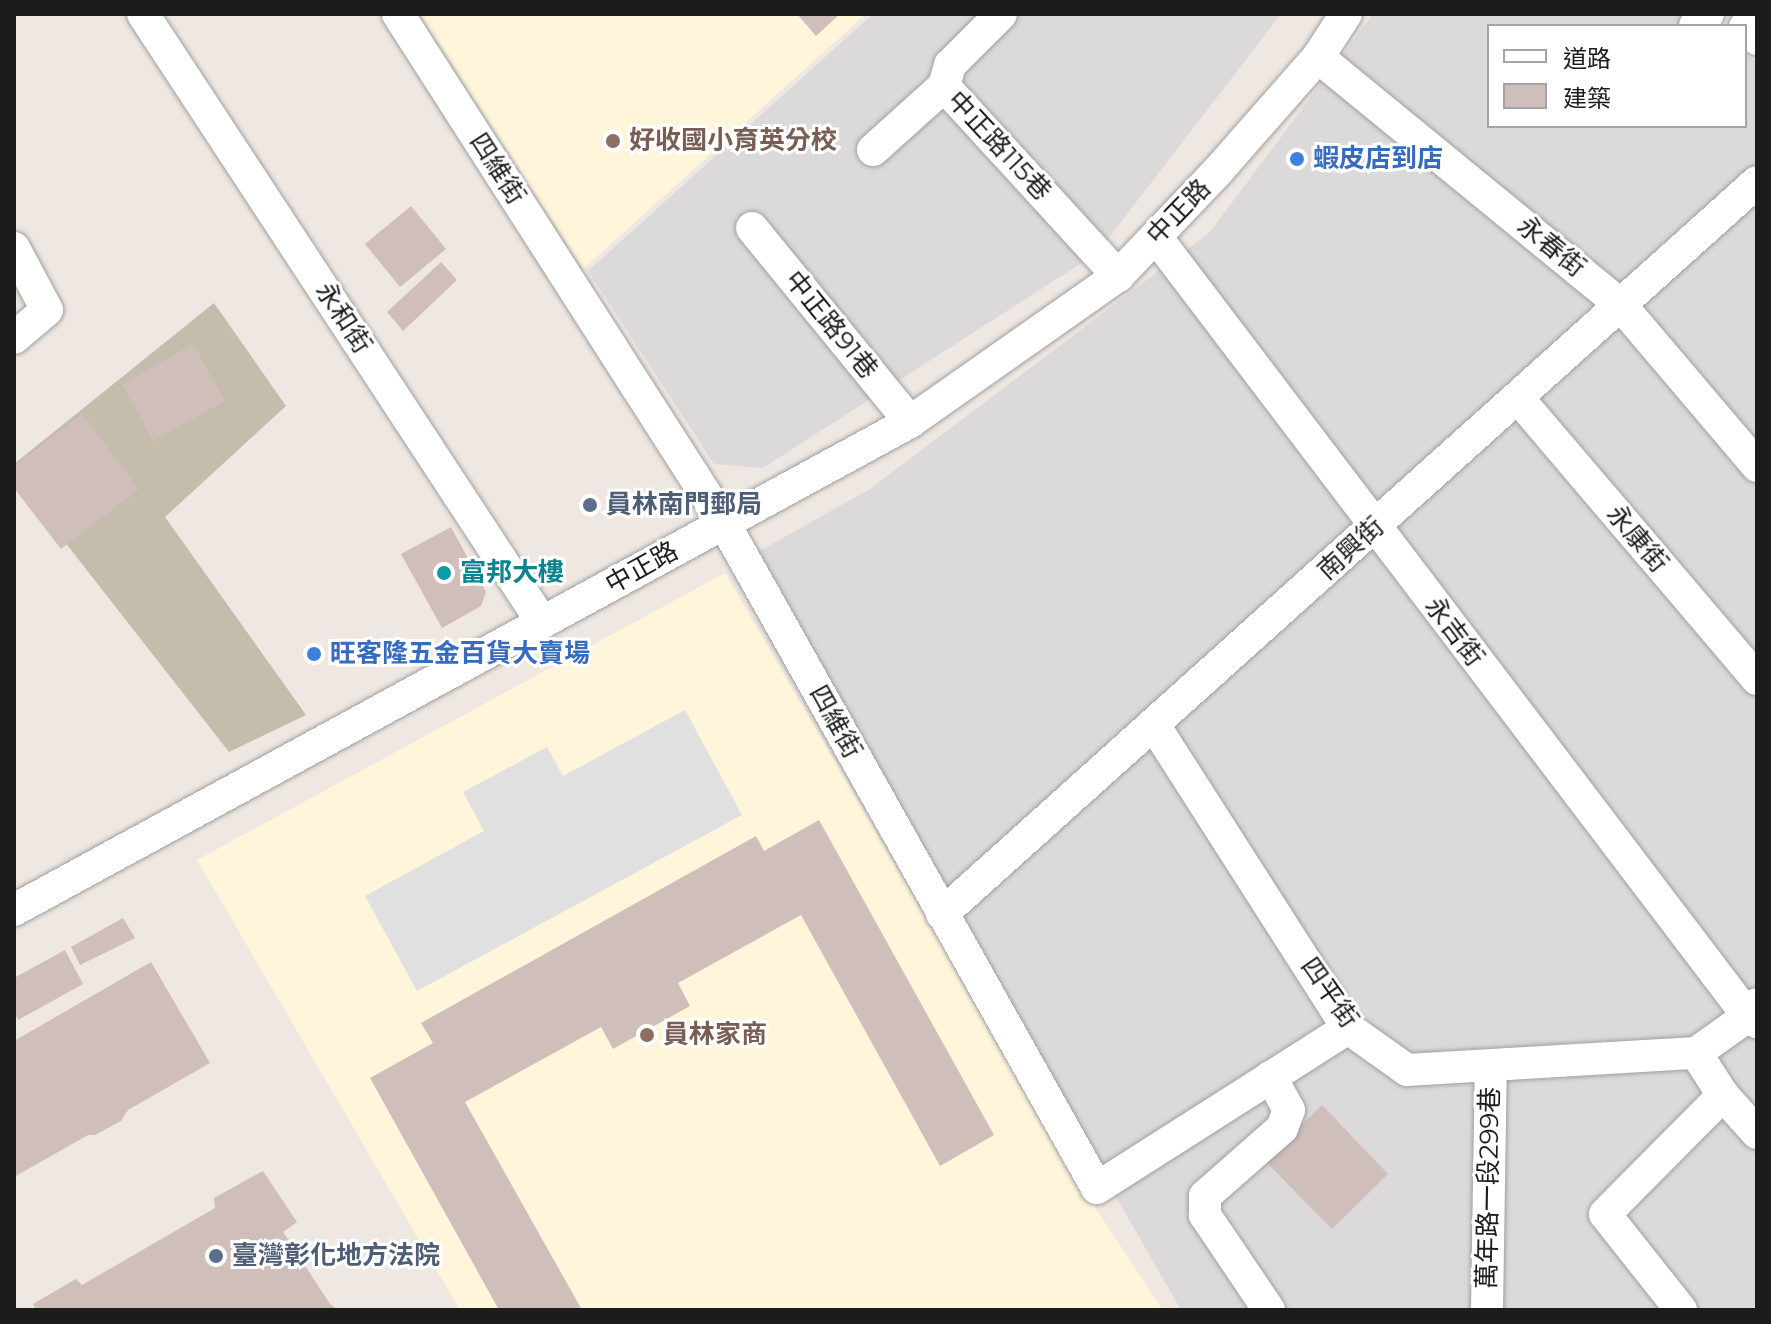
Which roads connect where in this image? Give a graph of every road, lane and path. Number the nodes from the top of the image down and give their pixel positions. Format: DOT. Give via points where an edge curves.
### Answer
graph roads {
  1 [pos="143,14"];
  2 [pos="398,14"];
  3 [pos="1001,14"];
  4 [pos="1346,14"];
  5 [pos="1318,57"];
  6 [pos="944,86"];
  7 [pos="873,150"];
  8 [pos="1757,182"];
  9 [pos="752,228"];
  10 [pos="1156,237"];
  11 [pos="14,248"];
  12 [pos="1118,276"];
  13 [pos="1619,303"];
  14 [pos="14,338"];
  15 [pos="1518,398"];
  16 [pos="910,422"];
  17 [pos="1757,466"];
  18 [pos="724,523"];
  19 [pos="1375,528"];
  20 [pos="542,622"];
  21 [pos="1757,679"];
  22 [pos="1154,725"];
  23 [pos="14,910"];
  24 [pos="942,914"];
  25 [pos="1754,1014"];
  26 [pos="1348,1028"];
  27 [pos="1696,1053"];
  28 [pos="1491,1066"];
  29 [pos="1271,1077"];
  30 [pos="1723,1095"];
  31 [pos="1757,1133"];
  32 [pos="1269,1310"];
  33 [pos="1487,1310"];
  34 [pos="1681,1310"];
  1 -- 20 [label="street, 永和街"];
  2 -- 18 [label="street, 四維街"];
  3 -- 6 [label="street" via="950,65"];
  4 -- 5 [label="street, 中正路"];
  5 -- 10 [label="street, 中正路"];
  5 -- 13 [label="street, 永春街"];
  6 -- 7 [label="street, 中正路115巷"];
  6 -- 12 [label="street, 中正路115巷"];
  8 -- 13 [label="street, 南興街"];
  9 -- 16 [label="street, 中正路91巷"];
  10 -- 12 [label="street, 中正路"];
  10 -- 19 [label="street, 永吉街"];
  11 -- 14 [label="street" via="47,310"];
  12 -- 16 [label="street, 中正路"];
  13 -- 15 [label="street, 南興街"];
  13 -- 17 [label="street, 永春街"];
  15 -- 19 [label="street, 南興街"];
  15 -- 21 [label="street, 永康街"];
  16 -- 18 [label="street, 中正路"];
  18 -- 20 [label="street, 中正路"];
  18 -- 24 [label="street, 四維街"];
  19 -- 22 [label="street, 南興街"];
  19 -- 25 [label="street, 永吉街"];
  20 -- 23 [label="street, 中正路"];
  22 -- 24 [label="street, 南興街"];
  22 -- 26 [label="street, 四平街"];
  24 -- 29 [label="street, 四維街" via="1097,1188"];
  25 -- 27 [label="street"];
  26 -- 28 [label="street, 四平街" via="1407,1070"];
  26 -- 29 [label="street, 四維街"];
  27 -- 28 [label="street, 四平街"];
  27 -- 30 [label="street"];
  28 -- 33 [label="street, 萬年路一段299巷"];
  29 -- 32 [label="street" via="1289,1110 1282,1128 1205,1196 1205,1215"];
  30 -- 31 [label="street"];
  30 -- 34 [label="street" via="1605,1214"];
}
